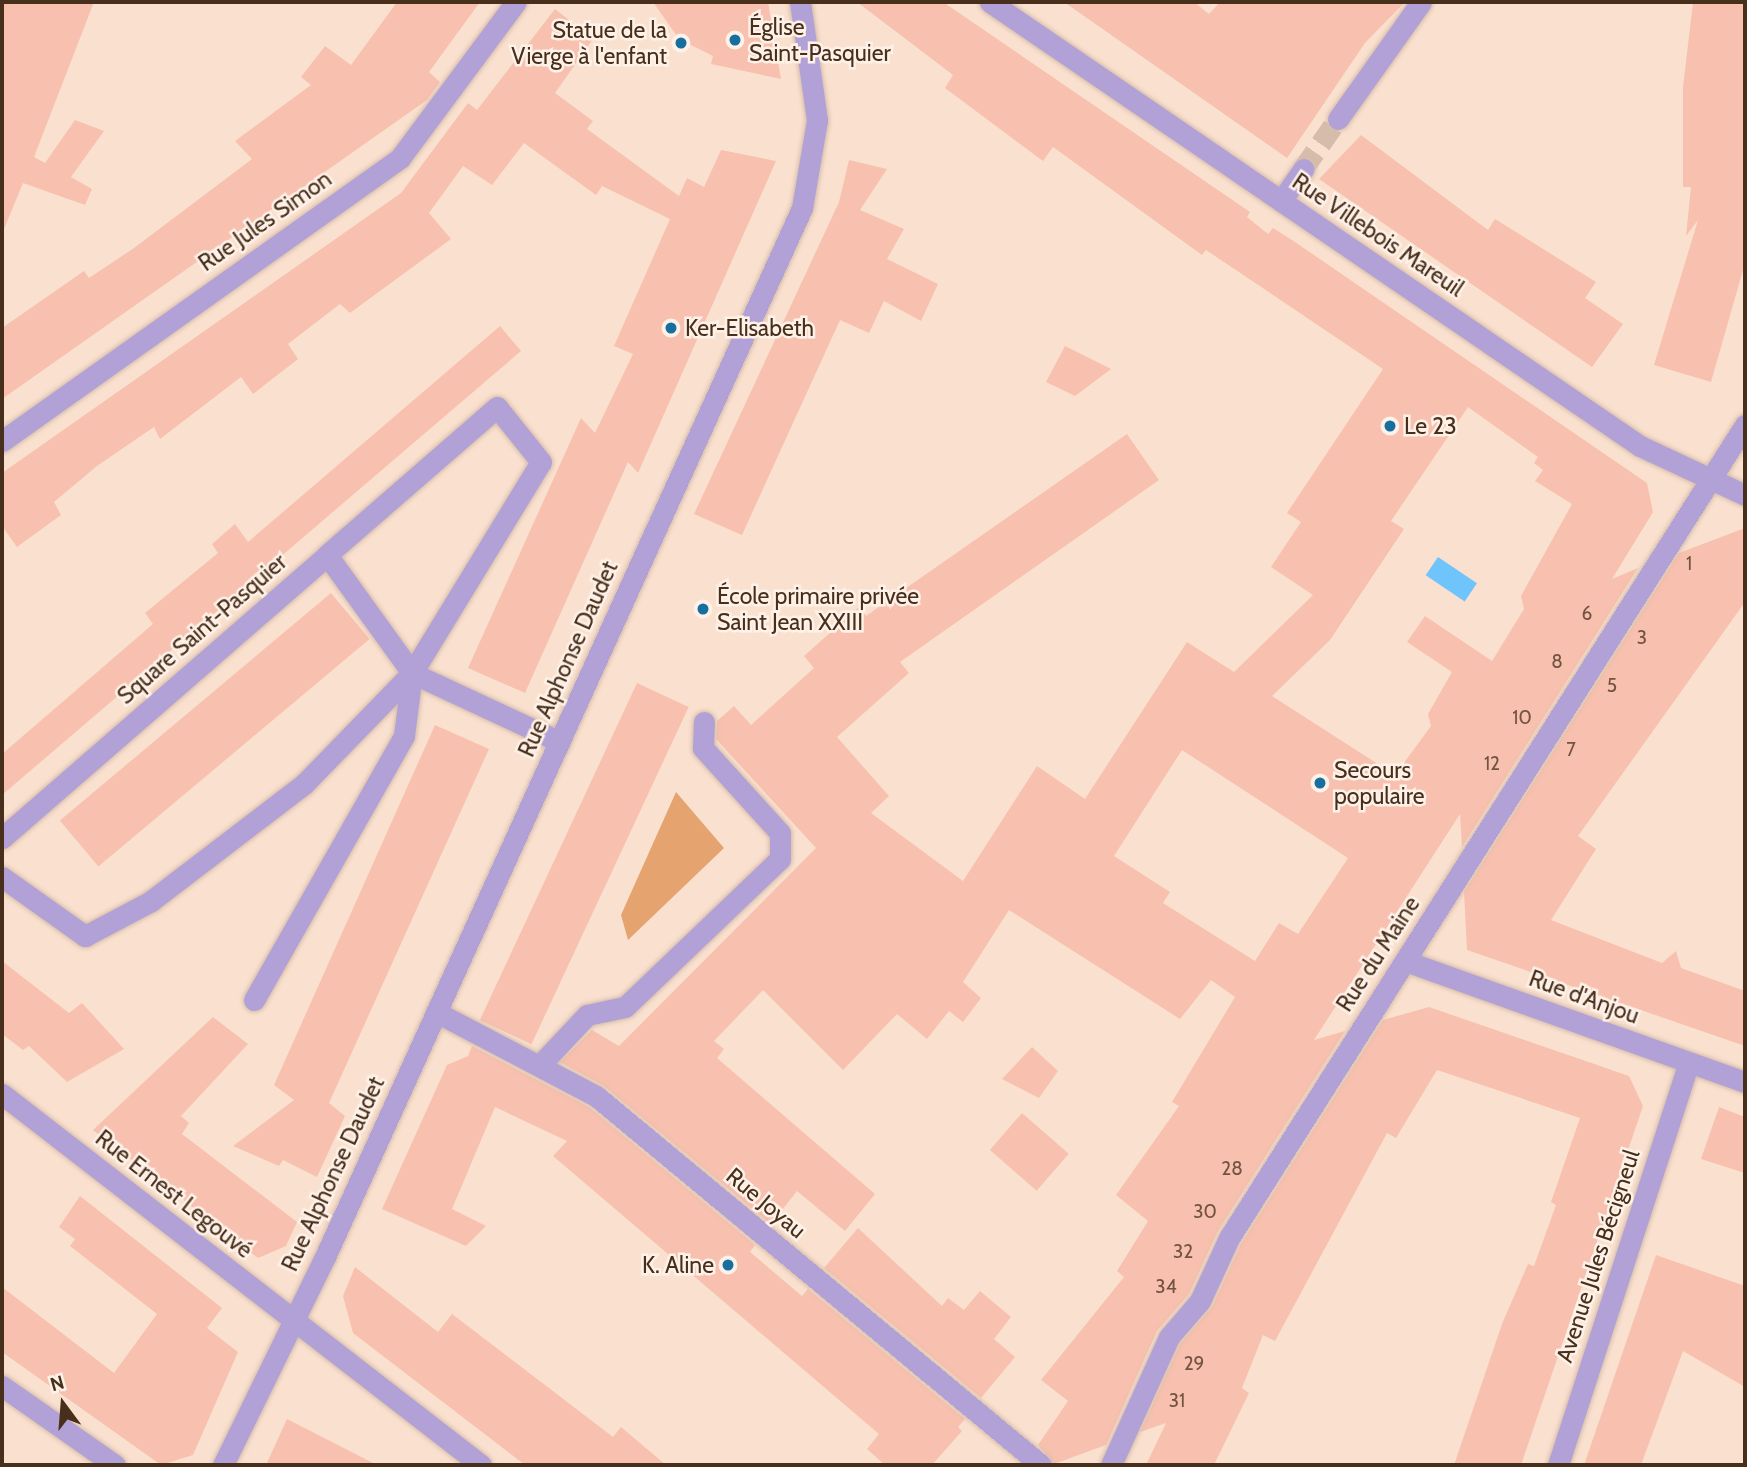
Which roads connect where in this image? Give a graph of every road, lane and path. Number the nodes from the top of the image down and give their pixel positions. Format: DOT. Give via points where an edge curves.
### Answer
graph roads {
  1 [pos="516,2"];
  2 [pos="800,2"];
  3 [pos="990,2"];
  4 [pos="1421,2"];
  5 [pos="1338,119"];
  6 [pos="1303,169"];
  7 [pos="1281,201"];
  8 [pos="1745,425"];
  9 [pos="2,441"];
  10 [pos="1709,481"];
  11 [pos="1745,495"];
  12 [pos="327,555"];
  13 [pos="412,673"];
  14 [pos="704,722"];
  15 [pos="560,742"];
  16 [pos="2,838"];
  17 [pos="2,877"];
  18 [pos="1405,961"];
  19 [pos="254,1000"];
  20 [pos="436,1012"];
  21 [pos="1689,1063"];
  22 [pos="540,1065"];
  23 [pos="1745,1082"];
  24 [pos="2,1094"];
  25 [pos="293,1320"];
  26 [pos="2,1386"];
  27 [pos="115,1465"];
  28 [pos="223,1465"];
  29 [pos="481,1465"];
  30 [pos="1041,1465"];
  31 [pos="1111,1465"];
  32 [pos="1558,1465"];
  1 -- 9 [label="street, Rue Jules Simon" via="400,158"];
  2 -- 15 [label="street, Rue Alphonse Daudet" via="817,120 802,208"];
  3 -- 7 [label="street, Rue Villebois Mareuil"];
  4 -- 5 [label="street"];
  6 -- 7 [label="street"];
  7 -- 10 [label="street, Rue Villebois Mareuil" via="1640,446"];
  8 -- 10 [label="street, Rue du Maine"];
  10 -- 11 [label="street, Rue Villebois Mareuil"];
  10 -- 18 [label="street, Rue du Maine"];
  12 -- 13 [label="street"];
  12 -- 13 [label="street, Square Saint-Pasquier" via="498,407 541,462"];
  12 -- 16 [label="street, Square Saint-Pasquier"];
  13 -- 15 [label="street"];
  13 -- 17 [label="street" via="304,784 151,901 85,936"];
  13 -- 19 [label="street" via="404,736"];
  14 -- 22 [label="street" via="703,748 780,833 780,859 625,1007 587,1015"];
  15 -- 20 [label="street, Rue Alphonse Daudet"];
  18 -- 21 [label="street, Rue d'Anjou"];
  18 -- 31 [label="street, Rue du Maine" via="1228,1238 1200,1301 1169,1337"];
  20 -- 22 [label="street, Rue Joyau"];
  20 -- 25 [label="street, Rue Alphonse Daudet"];
  21 -- 23 [label="street, Rue d'Anjou"];
  21 -- 32 [label="street, Avenue Jules Bécigneul"];
  22 -- 30 [label="street, Rue Joyau" via="596,1096"];
  24 -- 25 [label="street, Rue Ernest Legouvé"];
  25 -- 28 [label="street, Rue Alphonse Daudet"];
  25 -- 29 [label="street, Rue Ernest Legouvé"];
  26 -- 27 [label="street"];
}
